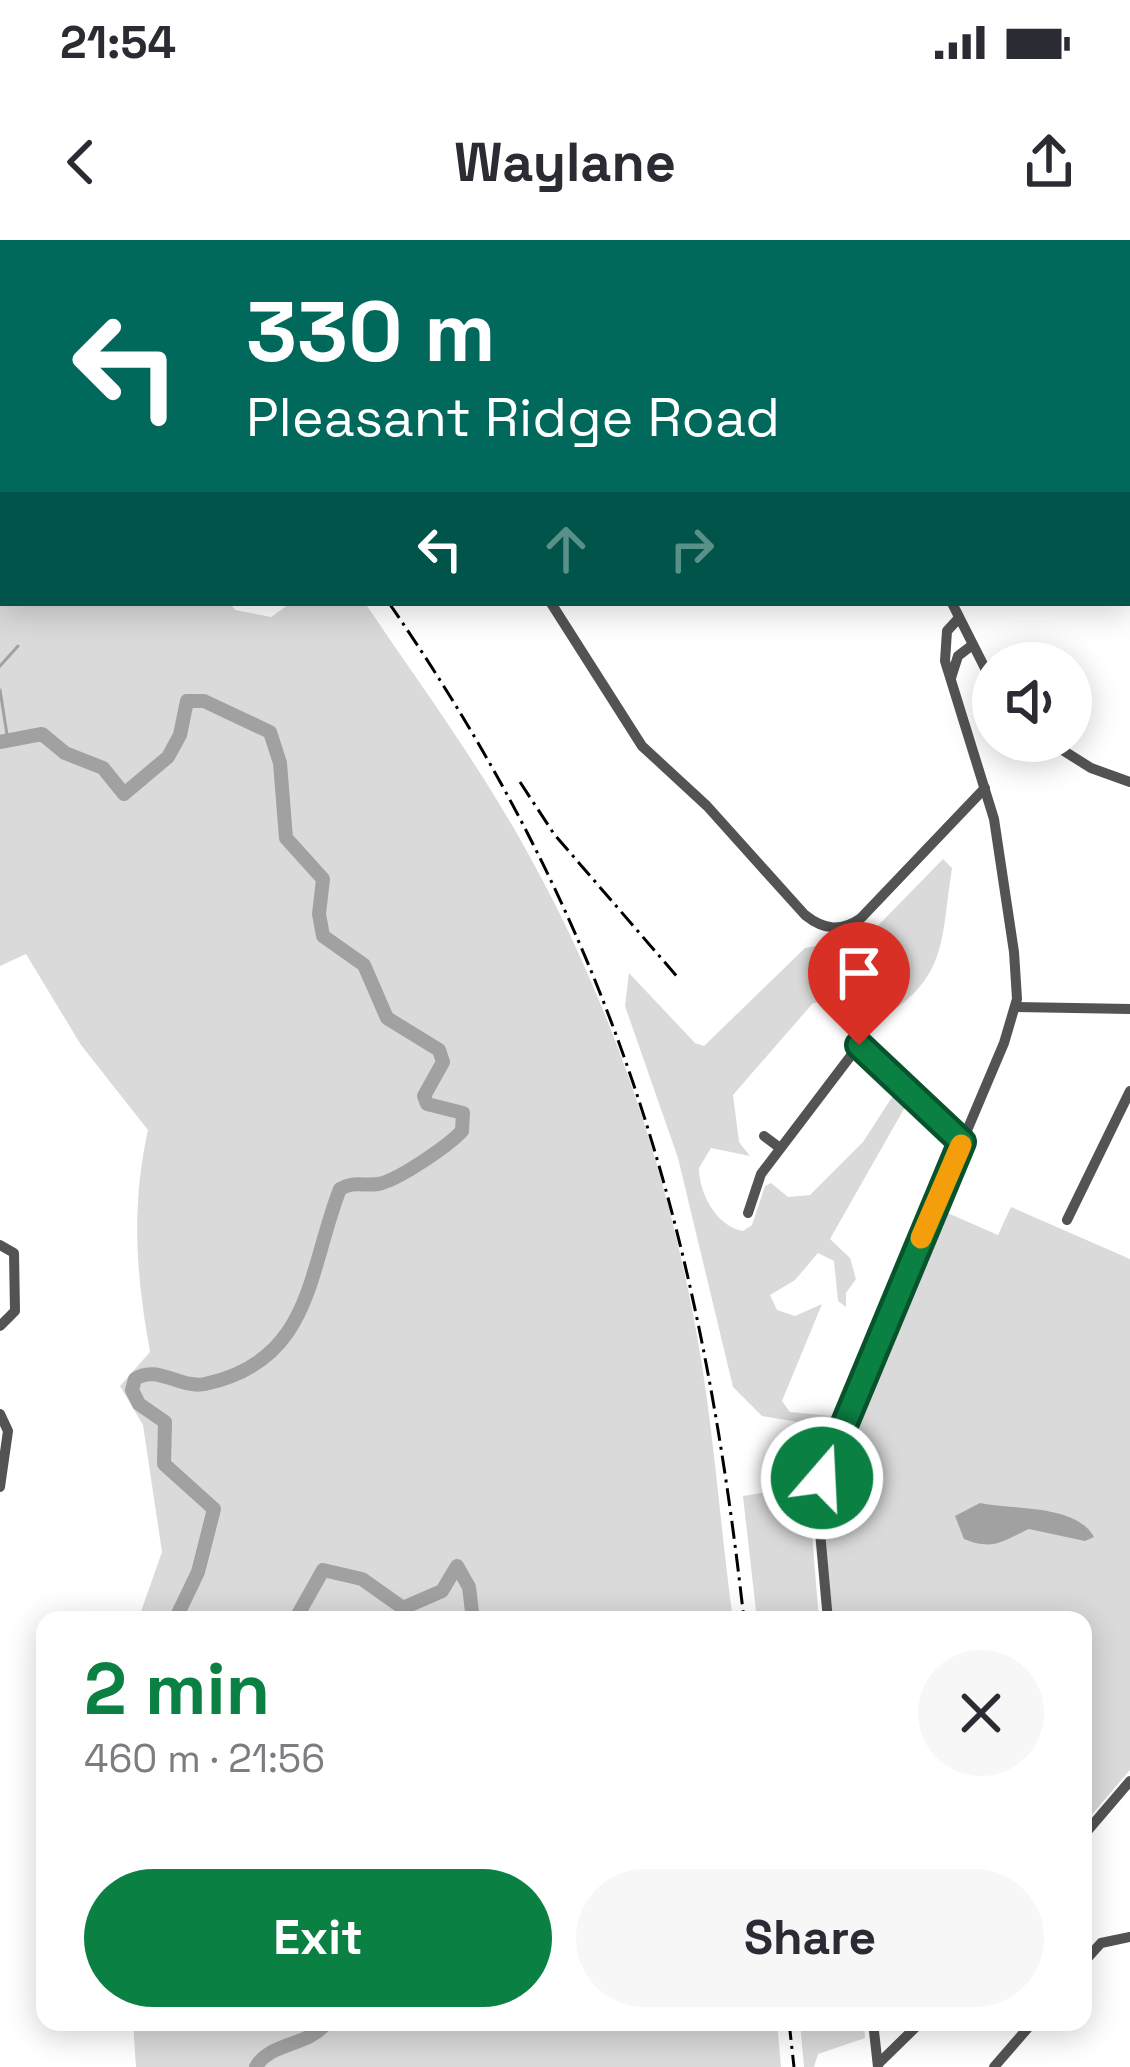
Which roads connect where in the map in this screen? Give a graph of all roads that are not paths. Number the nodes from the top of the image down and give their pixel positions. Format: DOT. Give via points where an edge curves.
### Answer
graph roads {
  1 [pos="553,606"];
  2 [pos="953,606"];
  3 [pos="958,619"];
  4 [pos="970,646"];
  5 [pos="972,649"];
  6 [pos="950,681"];
  7 [pos="1081,762"];
  8 [pos="1130,782"];
  9 [pos="985,788"];
  10 [pos="1016,1007"];
  11 [pos="1130,1009"];
  12 [pos="1130,1091"];
  13 [pos="764,1136"];
  14 [pos="962,1142"];
  15 [pos="780,1148"];
  16 [pos="748,1213"];
  17 [pos="1067,1220"];
  18 [pos="0,1245"];
  19 [pos="0,1327"];
  20 [pos="0,1414"];
  21 [pos="0,1487"];
  22 [pos="827,1611"];
  23 [pos="1130,1781"];
  24 [pos="1092,1825"];
  25 [pos="1130,1936"];
  26 [pos="1092,1953"];
  27 [pos="874,2031"];
  28 [pos="912,2031"];
  29 [pos="1025,2031"];
  30 [pos="878,2066"];
  31 [pos="994,2067"];
  1 -- 9 [label="street" via="642,746 823,926 861,917"];
  2 -- 3 [label="street"];
  3 -- 4 [label="street"];
  3 -- 6 [label="street" via="946,639"];
  4 -- 5 [label="street"];
  4 -- 6 [label="street"];
  6 -- 9 [label="street"];
  7 -- 8 [label="street"];
  9 -- 10 [label="street" via="1005,879"];
  10 -- 11 [label="street"];
  10 -- 14 [label="street"];
  12 -- 17 [label="street"];
  13 -- 15 [label="street"];
  14 -- 15 [label="street" via="859,1045"];
  14 -- 22 [label="street" via="825,1466 819,1521"];
  15 -- 16 [label="street" via="755,1185"];
  18 -- 19 [label="street" via="16,1263 15,1311"];
  20 -- 21 [label="street" via="8,1431"];
  23 -- 24 [label="street"];
  25 -- 26 [label="street"];
  27 -- 30 [label="street"];
  28 -- 30 [label="street"];
  29 -- 31 [label="street"];
}
